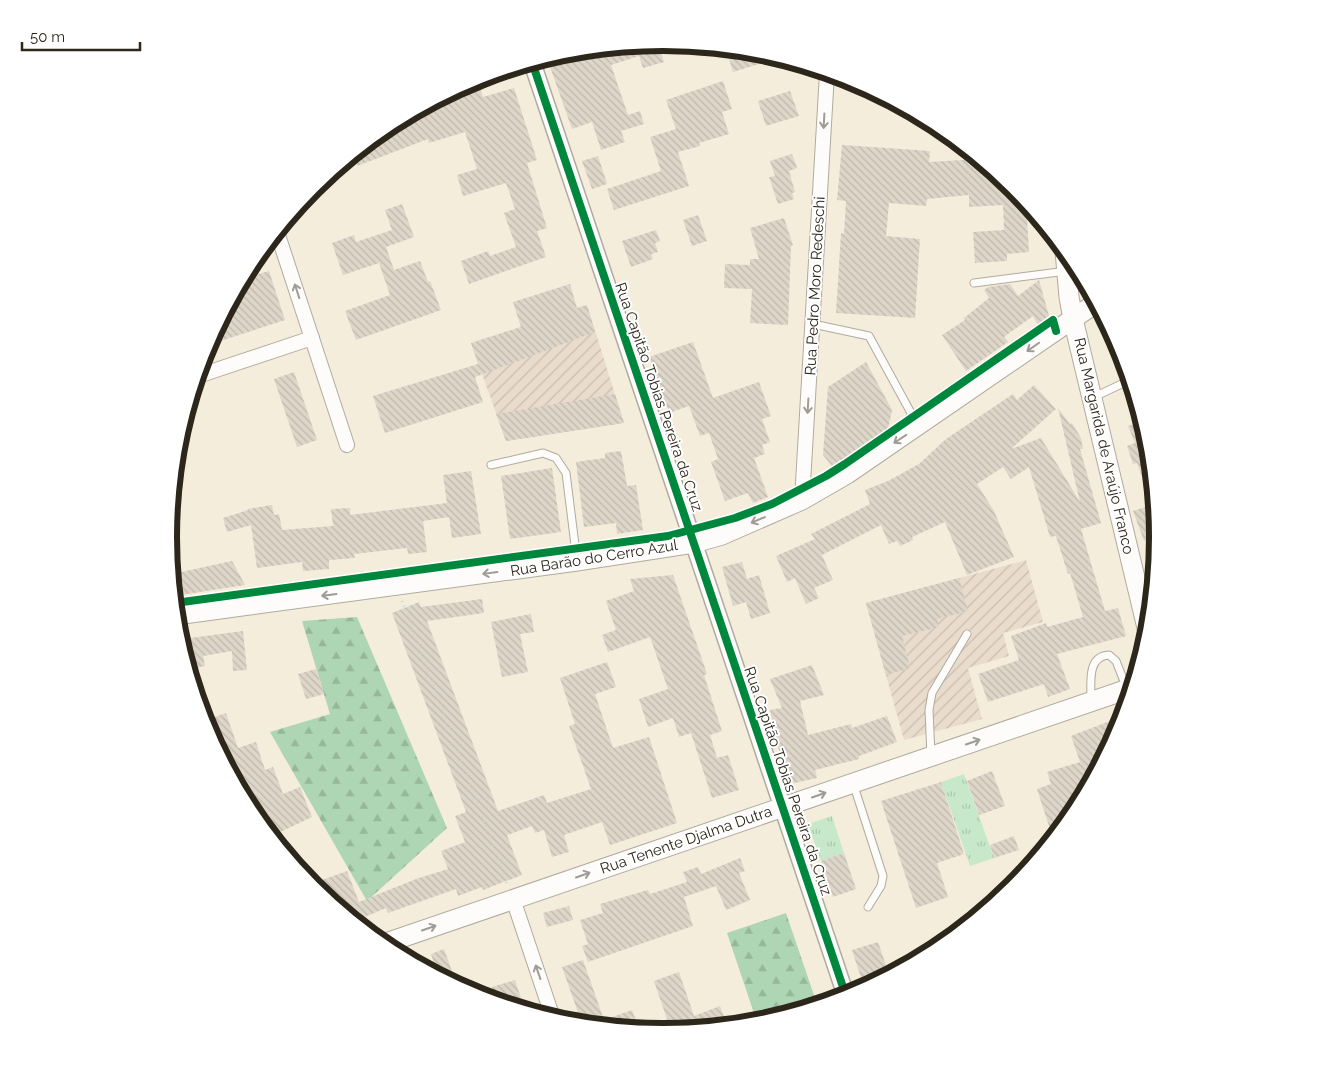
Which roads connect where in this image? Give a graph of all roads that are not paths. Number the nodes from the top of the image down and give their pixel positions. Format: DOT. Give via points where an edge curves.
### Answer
graph roads {
  1 [pos="534,69"];
  2 [pos="827,80"];
  3 [pos="279,239"];
  4 [pos="1063,261"];
  5 [pos="1068,268"];
  6 [pos="974,282"];
  7 [pos="1091,307"];
  8 [pos="1073,319"];
  9 [pos="812,324"];
  10 [pos="312,338"];
  11 [pos="206,373"];
  12 [pos="1124,383"];
  13 [pos="1092,398"];
  14 [pos="918,426"];
  15 [pos="347,445"];
  16 [pos="490,465"];
  17 [pos="802,500"];
  18 [pos="694,543"];
  19 [pos="577,561"];
  20 [pos="1143,611"];
  21 [pos="184,614"];
  22 [pos="967,634"];
  23 [pos="1126,683"];
  24 [pos="1124,691"];
  25 [pos="1091,702"];
  26 [pos="931,757"];
  27 [pos="853,783"];
  28 [pos="783,807"];
  29 [pos="513,899"];
  30 [pos="868,907"];
  31 [pos="393,941"];
  32 [pos="843,988"];
  33 [pos="550,1009"];
  1 -- 18 [label="street, Rua Capitão Tobias Pereira da Cruz"];
  2 -- 9 [label="street, Rua Pedro Moro Redeschi, one-way"];
  10 -- 3 [label="street, one-way"];
  4 -- 6 [label="lane"];
  5 -- 8 [label="main road, Rua Margarida de Araújo Franco"];
  7 -- 8 [label="main road, Rua Barão do Cerro Azul"];
  8 -- 13 [label="main road, Rua Margarida de Araújo Franco"];
  8 -- 14 [label="main road, Rua Barão do Cerro Azul, one-way"];
  9 -- 14 [label="lane" via="869,336"];
  9 -- 17 [label="street, Rua Pedro Moro Redeschi, one-way"];
  10 -- 11 [label="street"];
  10 -- 15 [label="street"];
  12 -- 13 [label="lane"];
  13 -- 20 [label="main road, Rua Margarida de Araújo Franco"];
  14 -- 17 [label="main road, Rua Barão do Cerro Azul, one-way"];
  16 -- 19 [label="lane" via="543,452 556,458 566,473"];
  17 -- 18 [label="main road, Rua Barão do Cerro Azul, one-way" via="722,535"];
  18 -- 19 [label="main road, Rua Barão do Cerro Azul"];
  18 -- 28 [label="street, Rua Capitão Tobias Pereira da Cruz"];
  19 -- 21 [label="main road, Rua Barão do Cerro Azul, one-way"];
  22 -- 26 [label="lane" via="932,693 929,710"];
  23 -- 25 [label="lane" via="1116,661 1109,655 1102,655 1092,669"];
  24 -- 25 [label="main road, Rua Tenente Djalma Dutra"];
  26 -- 25 [label="main road, Rua Tenente Djalma Dutra, one-way"];
  26 -- 27 [label="main road, Rua Tenente Djalma Dutra"];
  28 -- 27 [label="main road, Rua Tenente Djalma Dutra, one-way"];
  27 -- 30 [label="lane" via="883,876 881,886"];
  29 -- 28 [label="main road, Rua Tenente Djalma Dutra, one-way"];
  28 -- 32 [label="street, Rua Capitão Tobias Pereira da Cruz"];
  31 -- 29 [label="main road, Rua Tenente Djalma Dutra, one-way"];
  33 -- 29 [label="street, one-way"];
}
